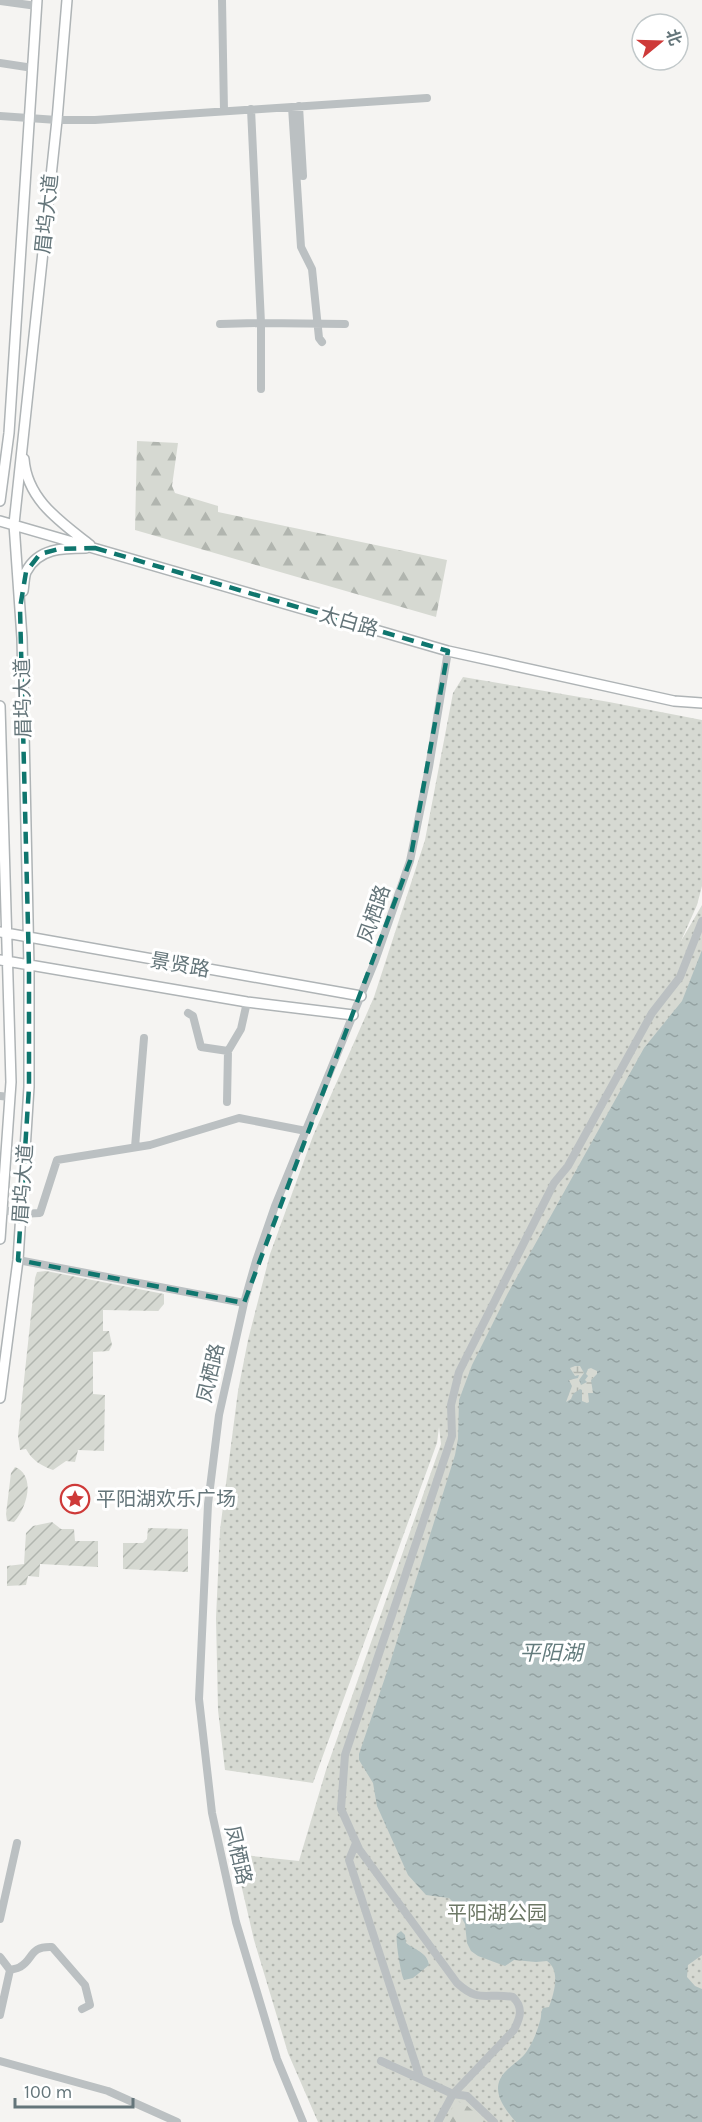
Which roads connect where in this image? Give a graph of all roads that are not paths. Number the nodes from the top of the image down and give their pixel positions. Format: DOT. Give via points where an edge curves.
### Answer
graph roads {
  1 [pos="67,0"];
  2 [pos="222,0"];
  3 [pos="0,1"];
  4 [pos="37,3"];
  5 [pos="0,63"];
  6 [pos="33,68"];
  7 [pos="427,98"];
  8 [pos="295,106"];
  9 [pos="251,109"];
  10 [pos="224,111"];
  11 [pos="0,116"];
  12 [pos="29,118"];
  13 [pos="57,120"];
  14 [pos="303,176"];
  15 [pos="261,323"];
  16 [pos="319,323"];
  17 [pos="220,324"];
  18 [pos="345,324"];
  19 [pos="322,342"];
  20 [pos="261,390"];
  21 [pos="9,433"];
  22 [pos="23,438"];
  23 [pos="0,455"];
  24 [pos="0,501"];
  25 [pos="0,521"];
  26 [pos="14,524"];
  27 [pos="95,548"];
  28 [pos="20,608"];
  29 [pos="448,651"];
  30 [pos="702,703"];
  31 [pos="0,705"];
  32 [pos="702,921"];
  33 [pos="3,933"];
  34 [pos="28,938"];
  35 [pos="4,961"];
  36 [pos="29,967"];
  37 [pos="361,996"];
  38 [pos="247,1002"];
  39 [pos="188,1013"];
  40 [pos="353,1016"];
  41 [pos="144,1038"];
  42 [pos="228,1051"];
  43 [pos="5,1097"];
  44 [pos="227,1102"];
  45 [pos="306,1131"];
  46 [pos="135,1148"];
  47 [pos="3,1158"];
  48 [pos="1,1209"];
  49 [pos="21,1214"];
  50 [pos="0,1239"];
  51 [pos="18,1260"];
  52 [pos="244,1303"];
  53 [pos="0,1398"];
  54 [pos="17,1843"];
  55 [pos="356,1843"];
  56 [pos="0,1919"];
  57 [pos="0,1957"];
  58 [pos="10,1970"];
  59 [pos="82,2009"];
  60 [pos="0,2015"];
  61 [pos="0,2061"];
  62 [pos="381,2061"];
  63 [pos="420,2078"];
  64 [pos="453,2094"];
  65 [pos="177,2122"];
  66 [pos="303,2122"];
  67 [pos="438,2122"];
  68 [pos="494,2122"];
  1 -- 13 [label="main road, 眉坞大道"];
  2 -- 10 [label="street"];
  3 -- 4 [label="street"];
  4 -- 6 [label="main road, 眉坞大道"];
  5 -- 6 [label="street"];
  6 -- 12 [label="main road, 眉坞大道"];
  7 -- 8 [label="street"];
  8 -- 9 [label="street"];
  8 -- 14 [label="street"];
  8 -- 16 [label="street" via="301,247 312,268"];
  9 -- 10 [label="street"];
  9 -- 15 [label="street"];
  10 -- 13 [label="street"];
  11 -- 12 [label="street"];
  12 -- 13 [label="street"];
  12 -- 21 [label="main road, 眉坞大道"];
  13 -- 22 [label="main road, 眉坞大道"];
  15 -- 16 [label="street"];
  15 -- 17 [label="street"];
  15 -- 20 [label="street"];
  16 -- 18 [label="street"];
  16 -- 19 [label="street"];
  21 -- 23 [label="main road"];
  21 -- 24 [label="main road, 眉坞大道"];
  22 -- 26 [label="main road, 眉坞大道"];
  22 -- 27 [label="main road" via="25,469 36,496 56,519"];
  25 -- 26 [label="main road, 太白路"];
  26 -- 27 [label="main road, 太白路"];
  26 -- 28 [label="main road, 眉坞大道"];
  27 -- 28 [label="main road" via="40,554 26,572"];
  27 -- 29 [label="main road, 太白路"];
  28 -- 34 [label="main road, 眉坞大道"];
  29 -- 30 [label="main road, 太白路" via="674,701"];
  29 -- 37 [label="street, 凤栖路" via="410,861"];
  31 -- 33 [label="main road, 眉坞大道"];
  32 -- 55 [label="street" via="680,977 652,1013 568,1166 554,1183 459,1372 451,1405 452,1436 345,1755 341,1809"];
  33 -- 34 [label="main road, 景贤路"];
  33 -- 35 [label="main road, 眉坞大道"];
  34 -- 36 [label="main road, 眉坞大道"];
  34 -- 37 [label="main road, 景贤路"];
  35 -- 36 [label="main road, 景贤路"];
  35 -- 43 [label="main road, 眉坞大道" via="11,1082"];
  36 -- 38 [label="main road, 景贤路"];
  36 -- 49 [label="main road, 眉坞大道" via="29,1087"];
  37 -- 40 [label="street, 凤栖路"];
  38 -- 40 [label="main road, 景贤路"];
  38 -- 42 [label="street" via="241,1029"];
  39 -- 42 [label="street" via="193,1016 201,1047"];
  40 -- 45 [label="street, 凤栖路"];
  41 -- 46 [label="street"];
  42 -- 44 [label="street"];
  43 -- 47 [label="main road, 眉坞大道"];
  45 -- 46 [label="street" via="239,1118"];
  45 -- 52 [label="street, 凤栖路" via="271,1217"];
  46 -- 49 [label="street" via="57,1160 40,1213"];
  47 -- 48 [label="main road, 眉坞大道"];
  48 -- 49 [label="street"];
  48 -- 50 [label="main road, 眉坞大道"];
  49 -- 51 [label="main road, 眉坞大道"];
  51 -- 52 [label="street"];
  51 -- 53 [label="main road, 眉坞大道"];
  52 -- 66 [label="street, 凤栖路" via="219,1416 208,1504 200,1699 212,1813 236,1922 277,2059"];
  54 -- 56 [label="street"];
  55 -- 63 [label="street" via="349,1860"];
  55 -- 64 [label="street" via="457,1983 470,1995 500,1995 518,2002 519,2019 514,2030"];
  57 -- 58 [label="street"];
  58 -- 59 [label="street" via="20,1967 32,1953 52,1947 85,1985 90,2005"];
  58 -- 60 [label="street"];
  61 -- 65 [label="street" via="108,2091"];
  62 -- 63 [label="street"];
  63 -- 64 [label="street"];
  64 -- 67 [label="street"];
  64 -- 68 [label="street" via="467,2096"];
}
